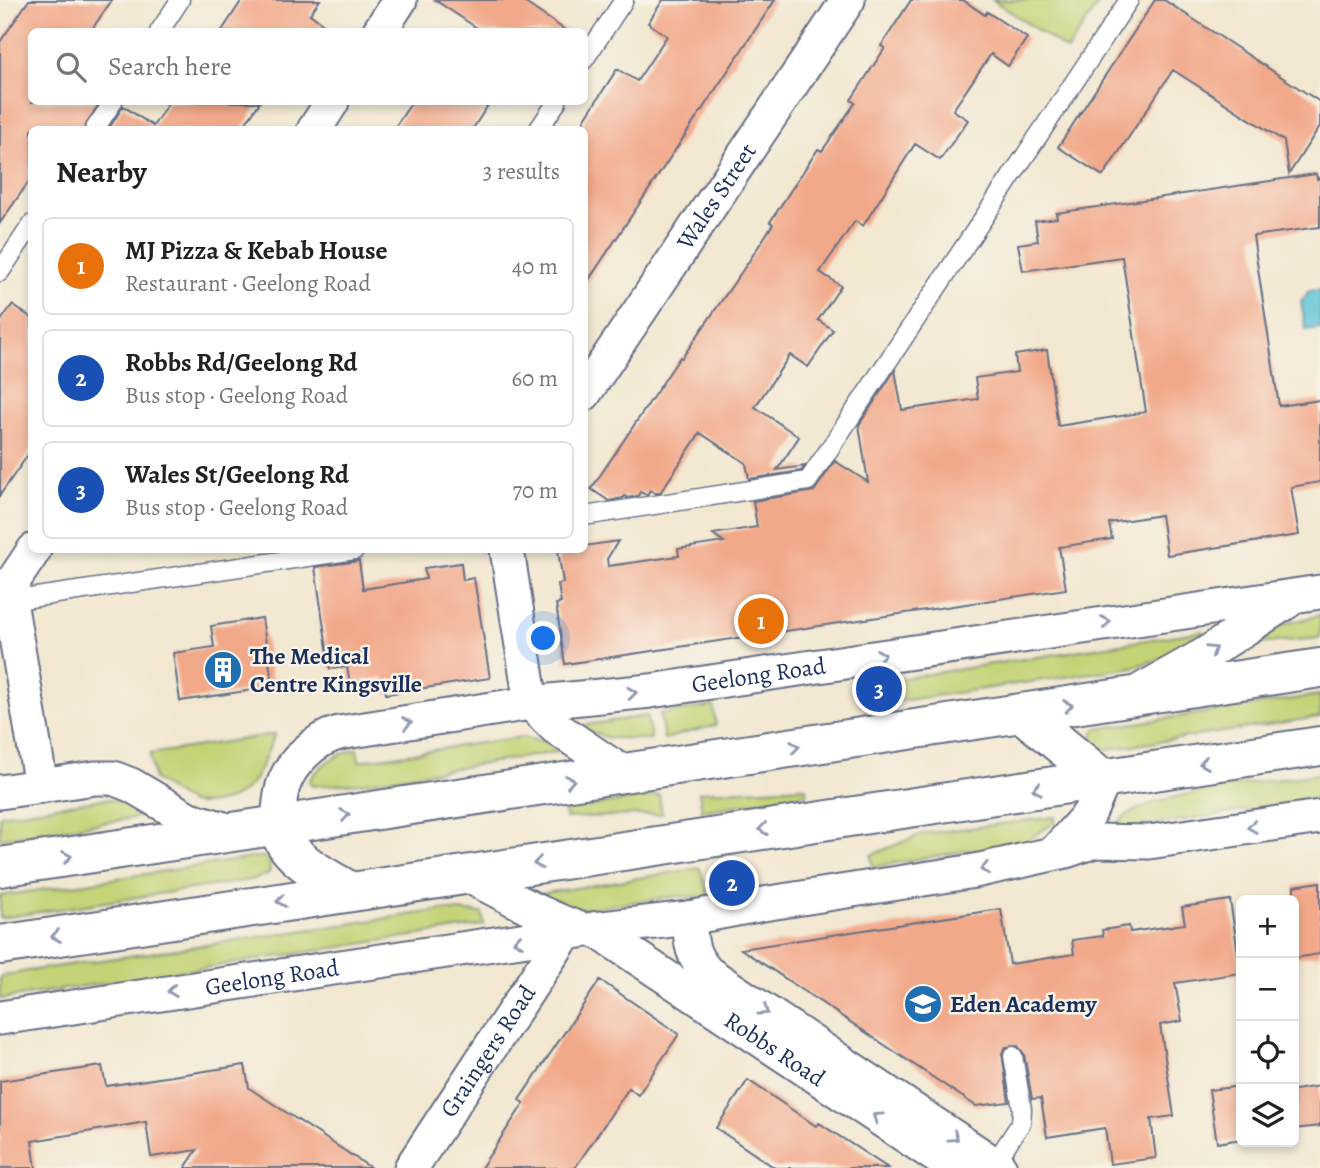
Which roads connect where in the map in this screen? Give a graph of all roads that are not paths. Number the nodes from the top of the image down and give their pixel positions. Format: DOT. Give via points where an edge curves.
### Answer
graph roads {
  1 [pos="180,0"];
  2 [pos="400,0"];
  3 [pos="624,0"];
  4 [pos="848,0"];
  5 [pos="1129,0"];
  6 [pos="162,28"];
  7 [pos="382,28"];
  8 [pos="588,54"];
  9 [pos="111,105"];
  10 [pos="330,105"];
  11 [pos="555,105"];
  12 [pos="97,126"];
  13 [pos="317,126"];
  14 [pos="541,126"];
  15 [pos="28,230"];
  16 [pos="0,272"];
  17 [pos="588,388"];
  18 [pos="588,515"];
  19 [pos="32,553"];
  20 [pos="313,553"];
  21 [pos="508,553"];
  22 [pos="257,557"];
  23 [pos="1308,593"];
  24 [pos="5,602"];
  25 [pos="1320,668"];
  26 [pos="1132,696"];
  27 [pos="531,703"];
  28 [pos="1022,713"];
  29 [pos="1320,746"];
  30 [pos="623,773"];
  31 [pos="1104,779"];
  32 [pos="41,786"];
  33 [pos="0,792"];
  34 [pos="1320,817"];
  35 [pos="278,826"];
  36 [pos="231,831"];
  37 [pos="1052,855"];
  38 [pos="0,867"];
  39 [pos="464,874"];
  40 [pos="349,891"];
  41 [pos="689,918"];
  42 [pos="582,932"];
  43 [pos="0,945"];
  44 [pos="0,1018"];
  45 [pos="1013,1056"];
  46 [pos="997,1166"];
  47 [pos="411,1168"];
  48 [pos="954,1168"];
  1 -- 6 [label="lane"];
  2 -- 7 [label="street"];
  3 -- 8 [label="lane"];
  4 -- 17 [label="street, Wales Street"];
  5 -- 18 [label="lane" via="808,481"];
  9 -- 12 [label="lane"];
  10 -- 13 [label="street"];
  11 -- 14 [label="lane"];
  15 -- 16 [label="lane"];
  19 -- 24 [label="street"];
  20 -- 22 [label="lane"];
  21 -- 27 [label="street"];
  22 -- 24 [label="lane"];
  26 -- 23 [label="street, Geelong Road, one-way"];
  27 -- 23 [label="street, Geelong Road, one-way" via="650,691"];
  24 -- 32 [label="street"];
  25 -- 26 [label="highway, Geelong Road"];
  28 -- 26 [label="highway, Geelong Road, one-way"];
  27 -- 30 [label="street" via="555,727"];
  35 -- 27 [label="street, Geelong Road, one-way" via="281,795 289,775 325,738"];
  30 -- 28 [label="highway, Geelong Road, one-way"];
  28 -- 31 [label="highway"];
  29 -- 31 [label="highway, one-way"];
  35 -- 30 [label="highway, Geelong Road, one-way"];
  31 -- 37 [label="street" via="1089,814"];
  31 -- 39 [label="highway, one-way"];
  32 -- 33 [label="street"];
  32 -- 36 [label="street" via="113,778 187,818"];
  34 -- 37 [label="street, Geelong Road, one-way" via="1149,842 1096,841"];
  35 -- 36 [label="highway, Geelong Road"];
  35 -- 40 [label="highway" via="298,857"];
  38 -- 36 [label="highway, Geelong Road, one-way"];
  37 -- 41 [label="street, Geelong Road, one-way" via="975,872"];
  39 -- 40 [label="highway"];
  39 -- 42 [label="street, Geelong Road"];
  40 -- 43 [label="highway, one-way"];
  41 -- 42 [label="street, Geelong Road"];
  41 -- 46 [label="street, Robbs Road, one-way" via="693,954 708,973"];
  42 -- 44 [label="street, Geelong Road, one-way"];
  42 -- 47 [label="street, Graingers Road"];
  48 -- 42 [label="street, Robbs Road, one-way"];
  45 -- 46 [label="lane" via="1021,1123"];
}
